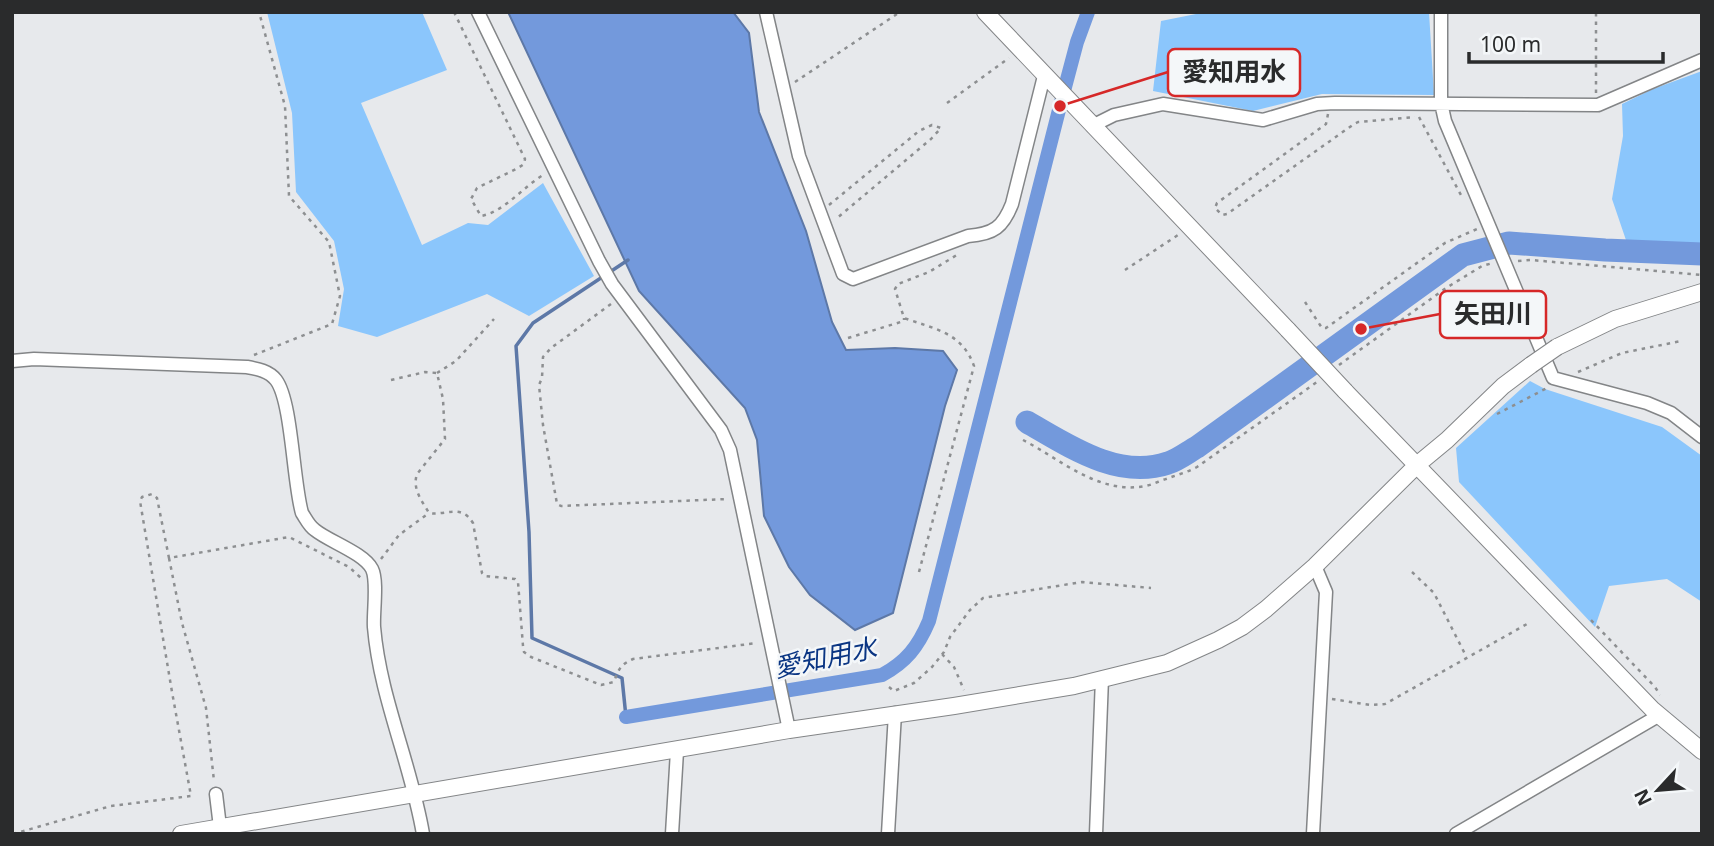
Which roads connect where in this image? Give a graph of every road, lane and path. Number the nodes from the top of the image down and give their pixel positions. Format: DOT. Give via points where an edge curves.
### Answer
graph roads {
  1 [pos="259,12"];
  2 [pos="454,12"];
  3 [pos="478,12"];
  4 [pos="766,12"];
  5 [pos="900,12"];
  6 [pos="985,12"];
  7 [pos="1441,12"];
  8 [pos="1596,12"];
  9 [pos="1020,50"];
  10 [pos="1702,60"];
  11 [pos="1049,80"];
  12 [pos="783,89"];
  13 [pos="947,103"];
  14 [pos="1441,103"];
  15 [pos="1327,104"];
  16 [pos="1595,105"];
  17 [pos="1092,126"];
  18 [pos="555,169"];
  19 [pos="1477,198"];
  20 [pos="820,212"];
  21 [pos="1480,226"];
  22 [pos="1190,227"];
  23 [pos="825,228"];
  24 [pos="984,235"];
  25 [pos="1504,262"];
  26 [pos="1125,270"];
  27 [pos="1702,275"];
  28 [pos="1702,292"];
  29 [pos="623,298"];
  30 [pos="1305,302"];
  31 [pos="904,318"];
  32 [pos="494,319"];
  33 [pos="848,338"];
  34 [pos="12,361"];
  35 [pos="247,367"];
  36 [pos="1333,370"];
  37 [pos="437,373"];
  38 [pos="1323,377"];
  39 [pos="391,380"];
  40 [pos="1702,437"];
  41 [pos="1023,440"];
  42 [pos="1418,464"];
  43 [pos="740,498"];
  44 [pos="429,513"];
  45 [pos="169,558"];
  46 [pos="1315,566"];
  47 [pos="372,569"];
  48 [pos="919,572"];
  49 [pos="1412,572"];
  50 [pos="362,583"];
  51 [pos="1152,588"];
  52 [pos="1591,620"];
  53 [pos="1527,624"];
  54 [pos="771,642"];
  55 [pos="943,654"];
  56 [pos="1467,657"];
  57 [pos="1102,678"];
  58 [pos="889,687"];
  59 [pos="1320,697"];
  60 [pos="968,704"];
  61 [pos="895,713"];
  62 [pos="1656,713"];
  63 [pos="789,730"];
  64 [pos="677,751"];
  65 [pos="1702,751"];
  66 [pos="216,794"];
  67 [pos="416,794"];
  68 [pos="220,827"];
  69 [pos="13,834"];
  70 [pos="181,834"];
  71 [pos="423,834"];
  72 [pos="672,834"];
  73 [pos="888,834"];
  74 [pos="1096,834"];
  75 [pos="1313,834"];
  76 [pos="1456,834"];
  1 -- 35 [label="path" via="285,106 289,196 329,242 340,296 332,324 248,357"];
  2 -- 18 [label="path" via="525,159 518,168 477,188 471,199 476,211 481,216 502,208"];
  3 -- 18 [label="street"];
  4 -- 12 [label="street"];
  5 -- 12 [label="path"];
  6 -- 9 [label="street"];
  7 -- 14 [label="street"];
  8 -- 16 [label="path"];
  9 -- 11 [label="street"];
  9 -- 13 [label="path"];
  10 -- 16 [label="street"];
  11 -- 17 [label="street"];
  11 -- 24 [label="street" via="1006,219"];
  12 -- 20 [label="street" via="799,156"];
  14 -- 15 [label="street"];
  14 -- 16 [label="street"];
  14 -- 19 [label="street"];
  15 -- 17 [label="street" via="1263,120 1163,104 1124,112"];
  15 -- 19 [label="path" via="1326,124 1215,208 1227,214 1353,124 1418,116 1463,199"];
  17 -- 22 [label="street"];
  18 -- 29 [label="street" via="599,261"];
  19 -- 25 [label="street"];
  20 -- 23 [label="street"];
  20 -- 23 [label="path" via="919,131 932,125 941,128"];
  21 -- 30 [label="path" via="1445,243 1326,328"];
  22 -- 26 [label="path"];
  22 -- 42 [label="street, bridge"];
  23 -- 24 [label="street" via="843,274 853,279 968,236"];
  24 -- 31 [label="path" via="944,264 898,285 895,289"];
  25 -- 27 [label="path" via="1531,260"];
  25 -- 36 [label="path" via="1489,263 1470,273"];
  25 -- 40 [label="street" via="1553,378 1647,403 1671,413"];
  28 -- 42 [label="street, bridge" via="1615,319 1557,347 1503,386"];
  29 -- 43 [label="street" via="721,430"];
  29 -- 43 [label="path" via="543,357 539,385 557,504"];
  31 -- 33 [label="path"];
  31 -- 48 [label="path" via="956,337 967,348 974,366"];
  32 -- 37 [label="path" via="456,362"];
  34 -- 35 [label="street"];
  35 -- 47 [label="street" via="267,372 280,387 302,513 313,529"];
  37 -- 39 [label="path"];
  37 -- 44 [label="path" via="445,439 415,481"];
  38 -- 41 [label="path" via="1197,467 1142,487 1097,480"];
  42 -- 46 [label="street"];
  42 -- 62 [label="street"];
  43 -- 54 [label="street"];
  44 -- 47 [label="path" via="399,535"];
  44 -- 54 [label="path" via="451,510 469,516 482,573 516,579 524,652 601,685 614,682 619,668 633,659"];
  45 -- 50 [label="path" via="289,537 349,566"];
  45 -- 66 [label="path" via="206,708"];
  45 -- 69 [label="path" via="157,498 145,494 140,501 191,796 111,806"];
  46 -- 57 [label="street" via="1266,609 1218,640 1167,663"];
  46 -- 59 [label="street" via="1326,592"];
  47 -- 67 [label="street" via="378,665"];
  49 -- 56 [label="path" via="1434,593"];
  51 -- 55 [label="path" via="1082,582 983,598 950,637"];
  52 -- 62 [label="path" via="1656,687 1661,701"];
  53 -- 56 [label="path"];
  54 -- 63 [label="street"];
  55 -- 58 [label="path" via="914,683 902,690"];
  55 -- 60 [label="path"];
  56 -- 59 [label="path" via="1385,704"];
  57 -- 60 [label="street"];
  57 -- 74 [label="street"];
  59 -- 75 [label="street"];
  60 -- 61 [label="street"];
  61 -- 63 [label="street"];
  61 -- 73 [label="street"];
  62 -- 65 [label="street"];
  62 -- 76 [label="street"];
  63 -- 64 [label="street"];
  64 -- 67 [label="street"];
  64 -- 72 [label="street"];
  66 -- 68 [label="street"];
  67 -- 68 [label="street"];
  67 -- 71 [label="street"];
  68 -- 70 [label="street"];
}
